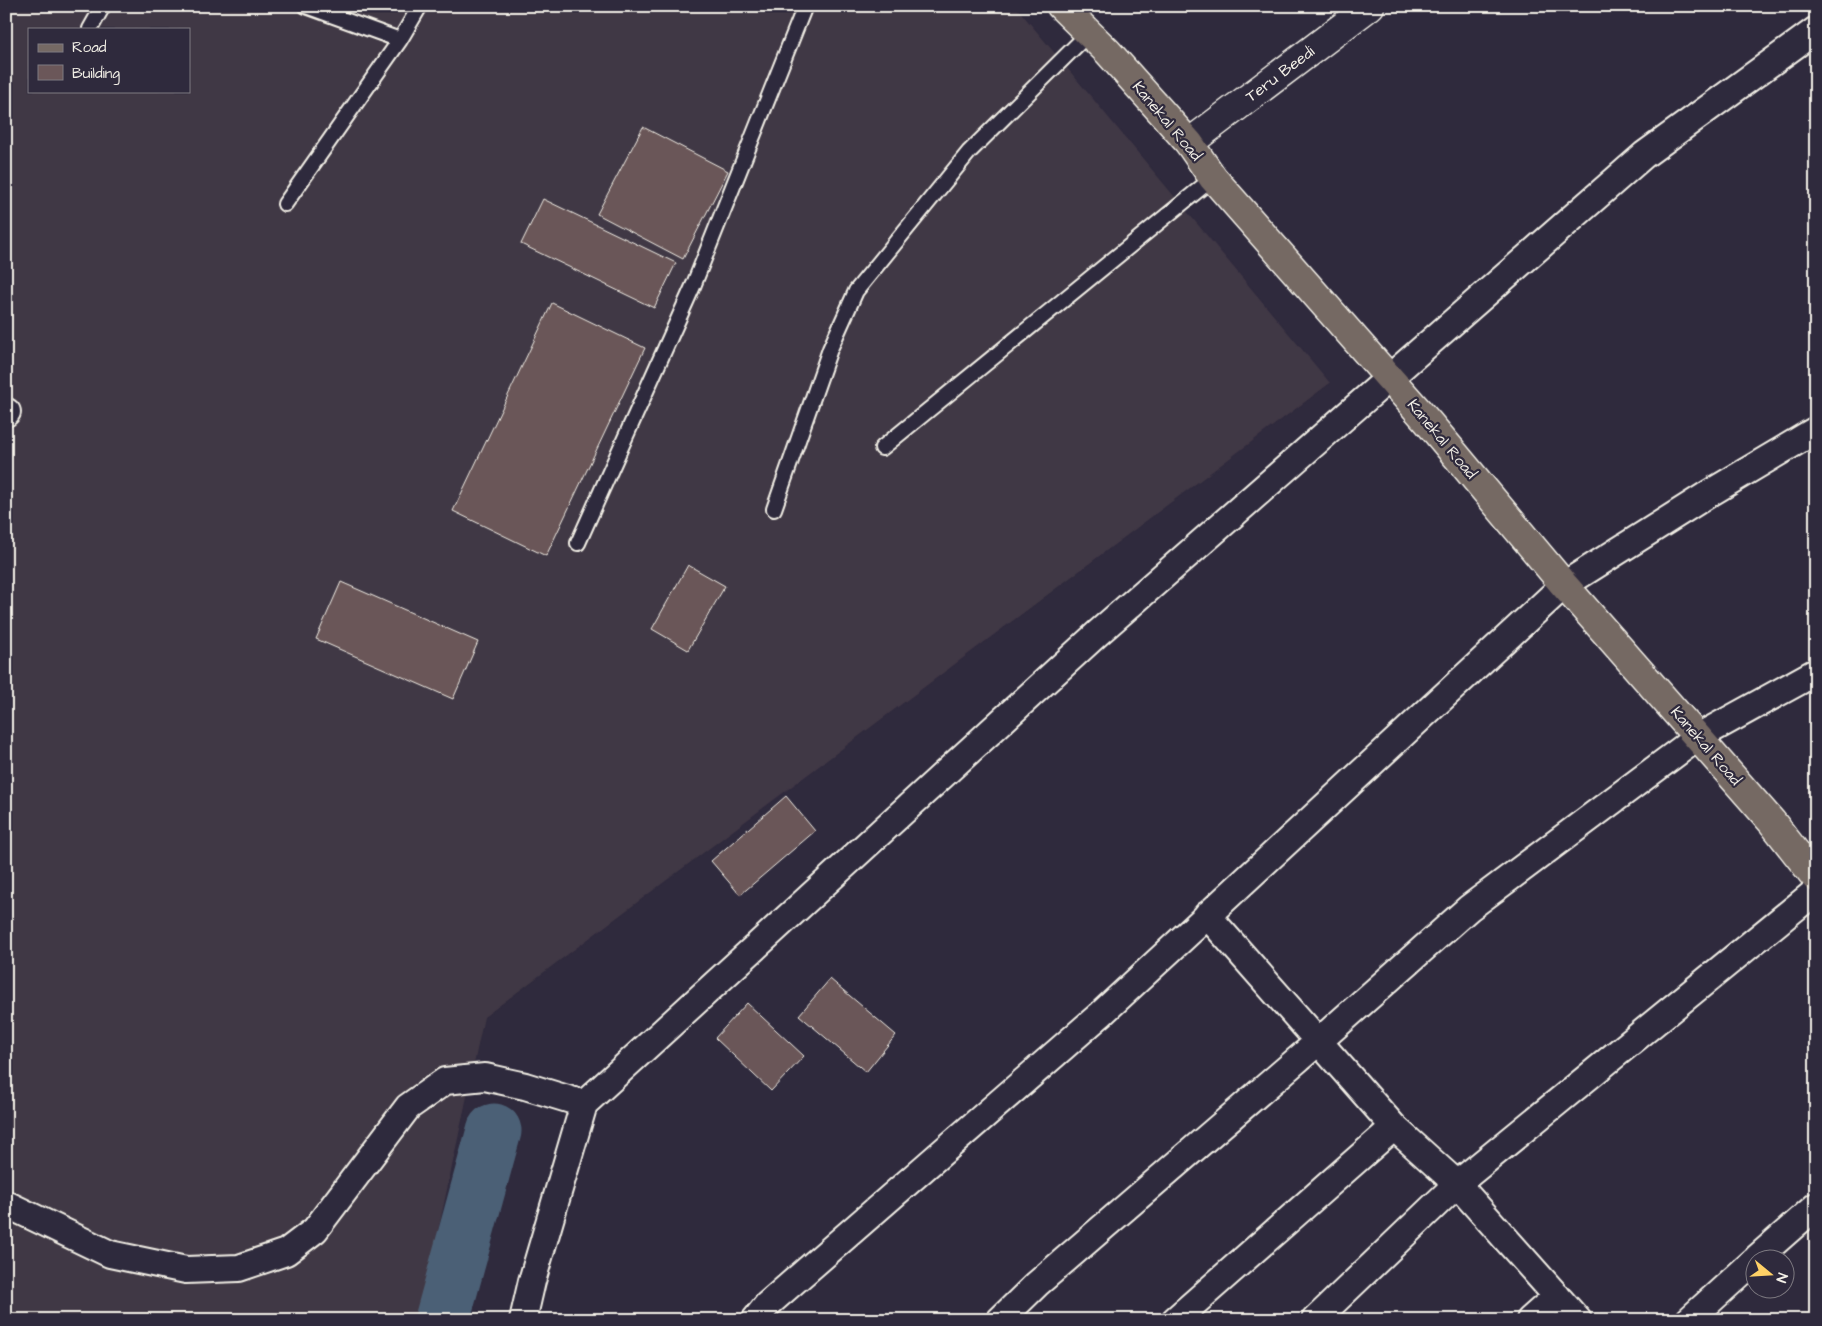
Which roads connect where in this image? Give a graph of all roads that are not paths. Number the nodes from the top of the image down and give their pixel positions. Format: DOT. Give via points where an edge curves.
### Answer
graph roads {
  1 [pos="103,6"];
  2 [pos="306,6"];
  3 [pos="420,6"];
  4 [pos="805,6"];
  5 [pos="1061,6"];
  6 [pos="1357,10"];
  7 [pos="91,28"];
  8 [pos="1816,30"];
  9 [pos="1089,34"];
  10 [pos="400,40"];
  11 [pos="1189,142"];
  12 [pos="1213,178"];
  13 [pos="285,204"];
  14 [pos="1390,379"];
  15 [pos="1816,430"];
  16 [pos="882,448"];
  17 [pos="774,509"];
  18 [pos="578,543"];
  19 [pos="1564,586"];
  20 [pos="1816,672"];
  21 [pos="1698,737"];
  22 [pos="1816,878"];
  23 [pos="1816,891"];
  24 [pos="1207,915"];
  25 [pos="1318,1042"];
  26 [pos="584,1104"];
  27 [pos="1394,1127"];
  28 [pos="1457,1184"];
  29 [pos="6,1204"];
  30 [pos="1816,1206"];
  31 [pos="1769,1248"];
  32 [pos="1744,1271"];
  33 [pos="1557,1296"];
  34 [pos="523,1320"];
  35 [pos="755,1320"];
  36 [pos="1000,1320"];
  37 [pos="1175,1320"];
  38 [pos="1315,1320"];
  39 [pos="1530,1320"];
  40 [pos="1578,1320"];
  41 [pos="1689,1320"];
  1 -- 7 [label="lane"];
  2 -- 10 [label="lane"];
  3 -- 10 [label="lane"];
  4 -- 18 [label="lane" via="694,284"];
  5 -- 9 [label="main road, Kanekal Road"];
  6 -- 11 [label="street, Teru Beedi"];
  8 -- 14 [label="street" via="1644,155"];
  9 -- 11 [label="main road, Kanekal Road"];
  9 -- 17 [label="lane" via="969,152 856,291 830,349"];
  10 -- 13 [label="lane"];
  11 -- 12 [label="main road, Kanekal Road"];
  12 -- 14 [label="main road, Kanekal Road"];
  12 -- 16 [label="lane"];
  14 -- 19 [label="main road, Kanekal Road"];
  14 -- 26 [label="street" via="1098,633"];
  15 -- 19 [label="street"];
  19 -- 21 [label="main road, Kanekal Road"];
  19 -- 24 [label="street"];
  20 -- 21 [label="street"];
  21 -- 22 [label="main road, Kanekal Road"];
  21 -- 25 [label="street" via="1469,908"];
  23 -- 28 [label="street"];
  24 -- 25 [label="street"];
  24 -- 35 [label="street" via="1101,1014 767,1306"];
  25 -- 27 [label="street"];
  25 -- 36 [label="street" via="1037,1284"];
  26 -- 29 [label="street" via="485,1077 445,1081 408,1107 315,1230 286,1252 239,1268 186,1270 110,1254"];
  26 -- 34 [label="street"];
  27 -- 28 [label="street"];
  27 -- 37 [label="street"];
  28 -- 33 [label="street"];
  28 -- 38 [label="street"];
  30 -- 31 [label="street"];
  32 -- 41 [label="street"];
  33 -- 39 [label="street"];
  33 -- 40 [label="street"];
}
